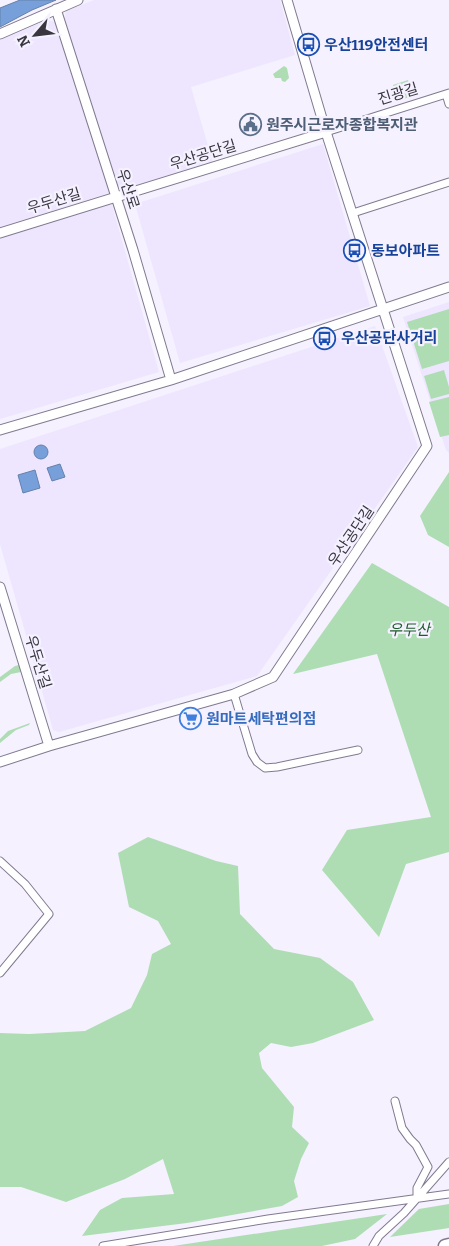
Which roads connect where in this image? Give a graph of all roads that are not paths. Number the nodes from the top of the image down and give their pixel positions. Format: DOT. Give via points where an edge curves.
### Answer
graph roads {
  1 [pos="78,0"];
  2 [pos="287,0"];
  3 [pos="56,9"];
  4 [pos="0,34"];
  5 [pos="447,93"];
  6 [pos="449,104"];
  7 [pos="326,132"];
  8 [pos="449,182"];
  9 [pos="116,196"];
  10 [pos="353,213"];
  11 [pos="0,233"];
  12 [pos="449,287"];
  13 [pos="382,309"];
  14 [pos="171,380"];
  15 [pos="0,430"];
  16 [pos="0,587"];
  17 [pos="234,694"];
  18 [pos="49,746"];
  19 [pos="358,750"];
  20 [pos="0,762"];
  21 [pos="0,861"];
  22 [pos="0,973"];
  23 [pos="394,1100"];
  24 [pos="449,1162"];
  25 [pos="449,1194"];
  26 [pos="417,1198"];
  27 [pos="449,1245"];
  28 [pos="103,1246"];
  29 [pos="373,1246"];
  30 [pos="445,1246"];
  1 -- 3 [label="street"];
  2 -- 7 [label="street, 우산공단길"];
  3 -- 4 [label="street"];
  3 -- 9 [label="street, 우산로"];
  5 -- 6 [label="street"];
  5 -- 7 [label="street, 진광길"];
  7 -- 9 [label="street, 우산공단길"];
  7 -- 10 [label="street, 우산공단길"];
  8 -- 10 [label="street"];
  9 -- 11 [label="street, 우두산길"];
  9 -- 14 [label="street, 우산로"];
  10 -- 13 [label="street, 우산공단길"];
  12 -- 13 [label="street"];
  13 -- 14 [label="street"];
  13 -- 17 [label="street, 우산공단길" via="427,446 273,677"];
  14 -- 15 [label="street"];
  16 -- 18 [label="street, 우두산길"];
  17 -- 18 [label="street, 우산공단길"];
  17 -- 19 [label="street" via="252,754 265,768"];
  18 -- 20 [label="street, 우산공단길"];
  21 -- 22 [label="street" via="25,884 49,914"];
  23 -- 26 [label="street" via="402,1128 416,1144 428,1167 417,1188"];
  24 -- 26 [label="street"];
  25 -- 26 [label="street"];
  26 -- 28 [label="street"];
  26 -- 29 [label="street"];
  27 -- 30 [label="highway"];
}
